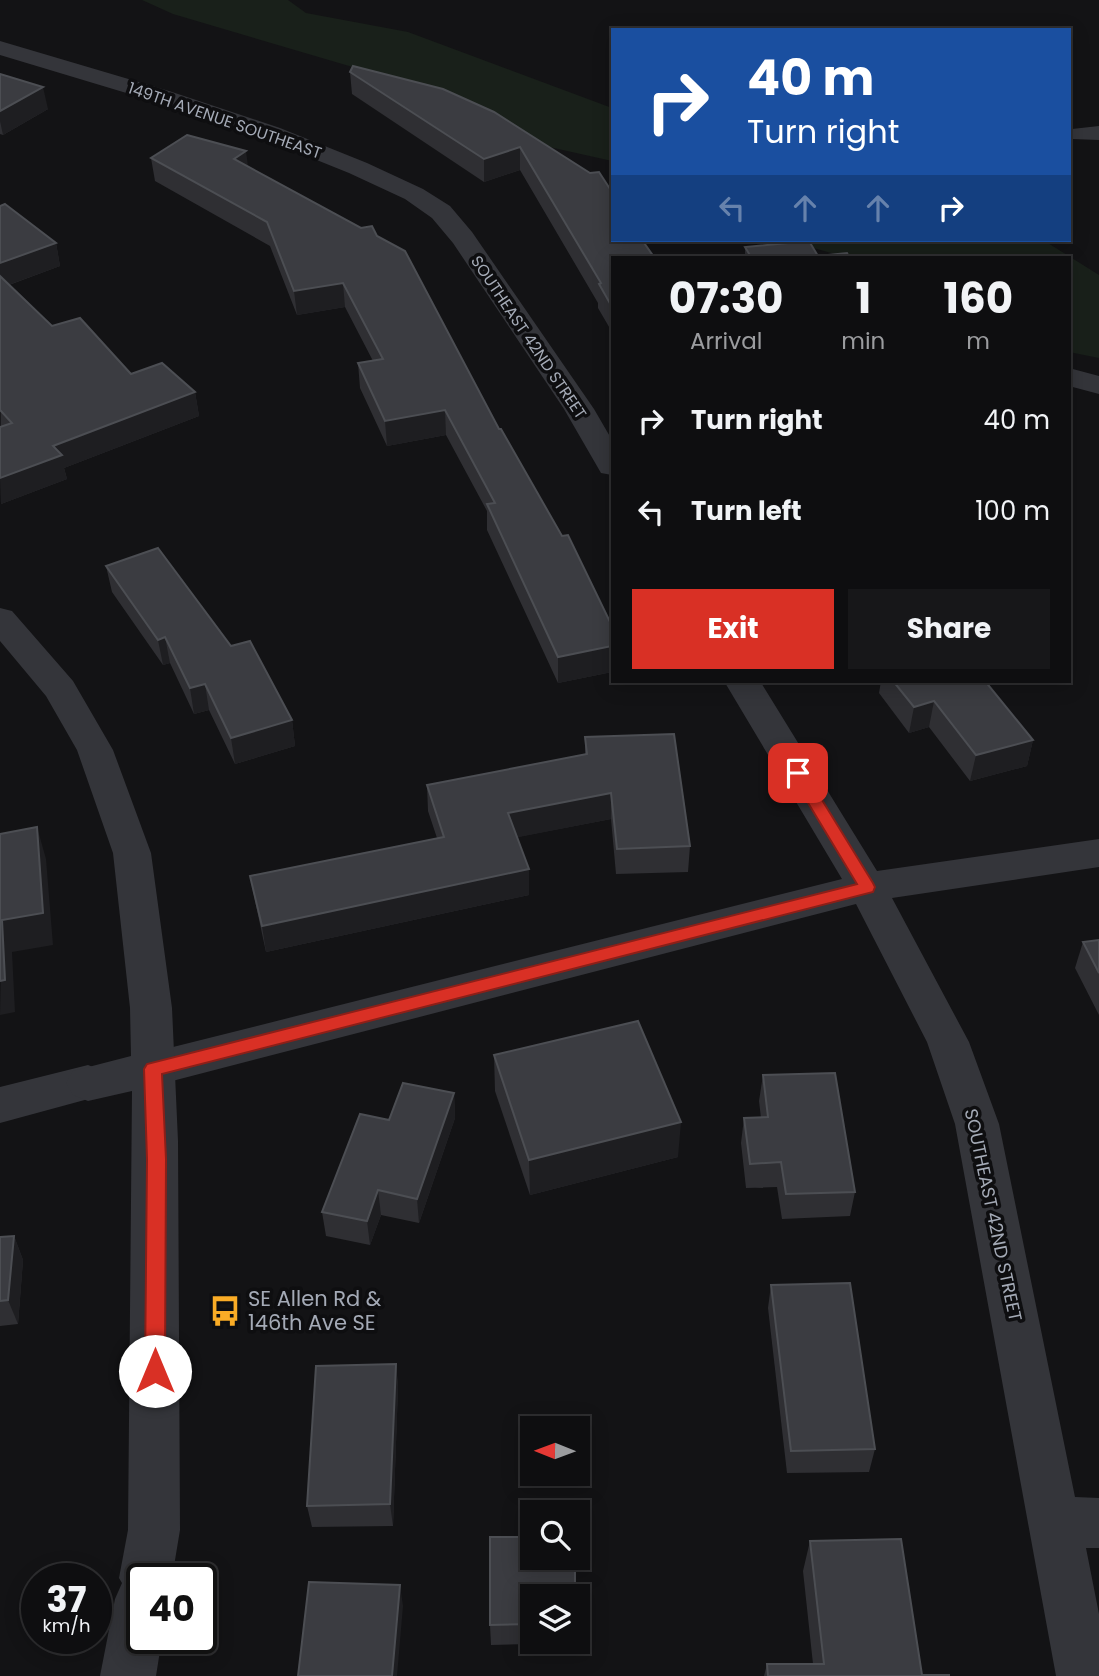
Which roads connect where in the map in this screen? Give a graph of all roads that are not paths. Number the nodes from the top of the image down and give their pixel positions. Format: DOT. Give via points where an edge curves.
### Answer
graph roads {
  1 [pos="0,48"];
  2 [pos="441,212"];
  3 [pos="1071,378"];
  4 [pos="1099,385"];
  5 [pos="611,403"];
  6 [pos="579,410"];
  7 [pos="611,464"];
  8 [pos="0,619"];
  9 [pos="743,683"];
  10 [pos="1099,853"];
  11 [pos="867,887"];
  12 [pos="153,1069"];
  13 [pos="0,1105"];
  14 [pos="1077,1522"];
  15 [pos="149,1563"];
  16 [pos="132,1654"];
  17 [pos="128,1676"];
  18 [pos="1084,1676"];
  1 -- 2 [label="street, 149TH AVENUE SOUTHEAST" via="271,133 414,194"];
  2 -- 6 [label="street, SOUTHEAST 42ND STREET"];
  3 -- 4 [label="street"];
  5 -- 6 [label="street"];
  6 -- 7 [label="street, SOUTHEAST 42ND STREET"];
  8 -- 12 [label="street" via="60,689 95,750 132,853 151,1008"];
  9 -- 11 [label="street, SOUTHEAST 42ND STREET"];
  10 -- 11 [label="street"];
  11 -- 12 [label="street"];
  11 -- 14 [label="street, SOUTHEAST 42ND STREET" via="948,1042 977,1124"];
  12 -- 13 [label="street"];
  12 -- 15 [label="street" via="155,1530"];
  14 -- 18 [label="street, SOUTHEAST 42ND STREET"];
  16 -- 17 [label="street"];
}
